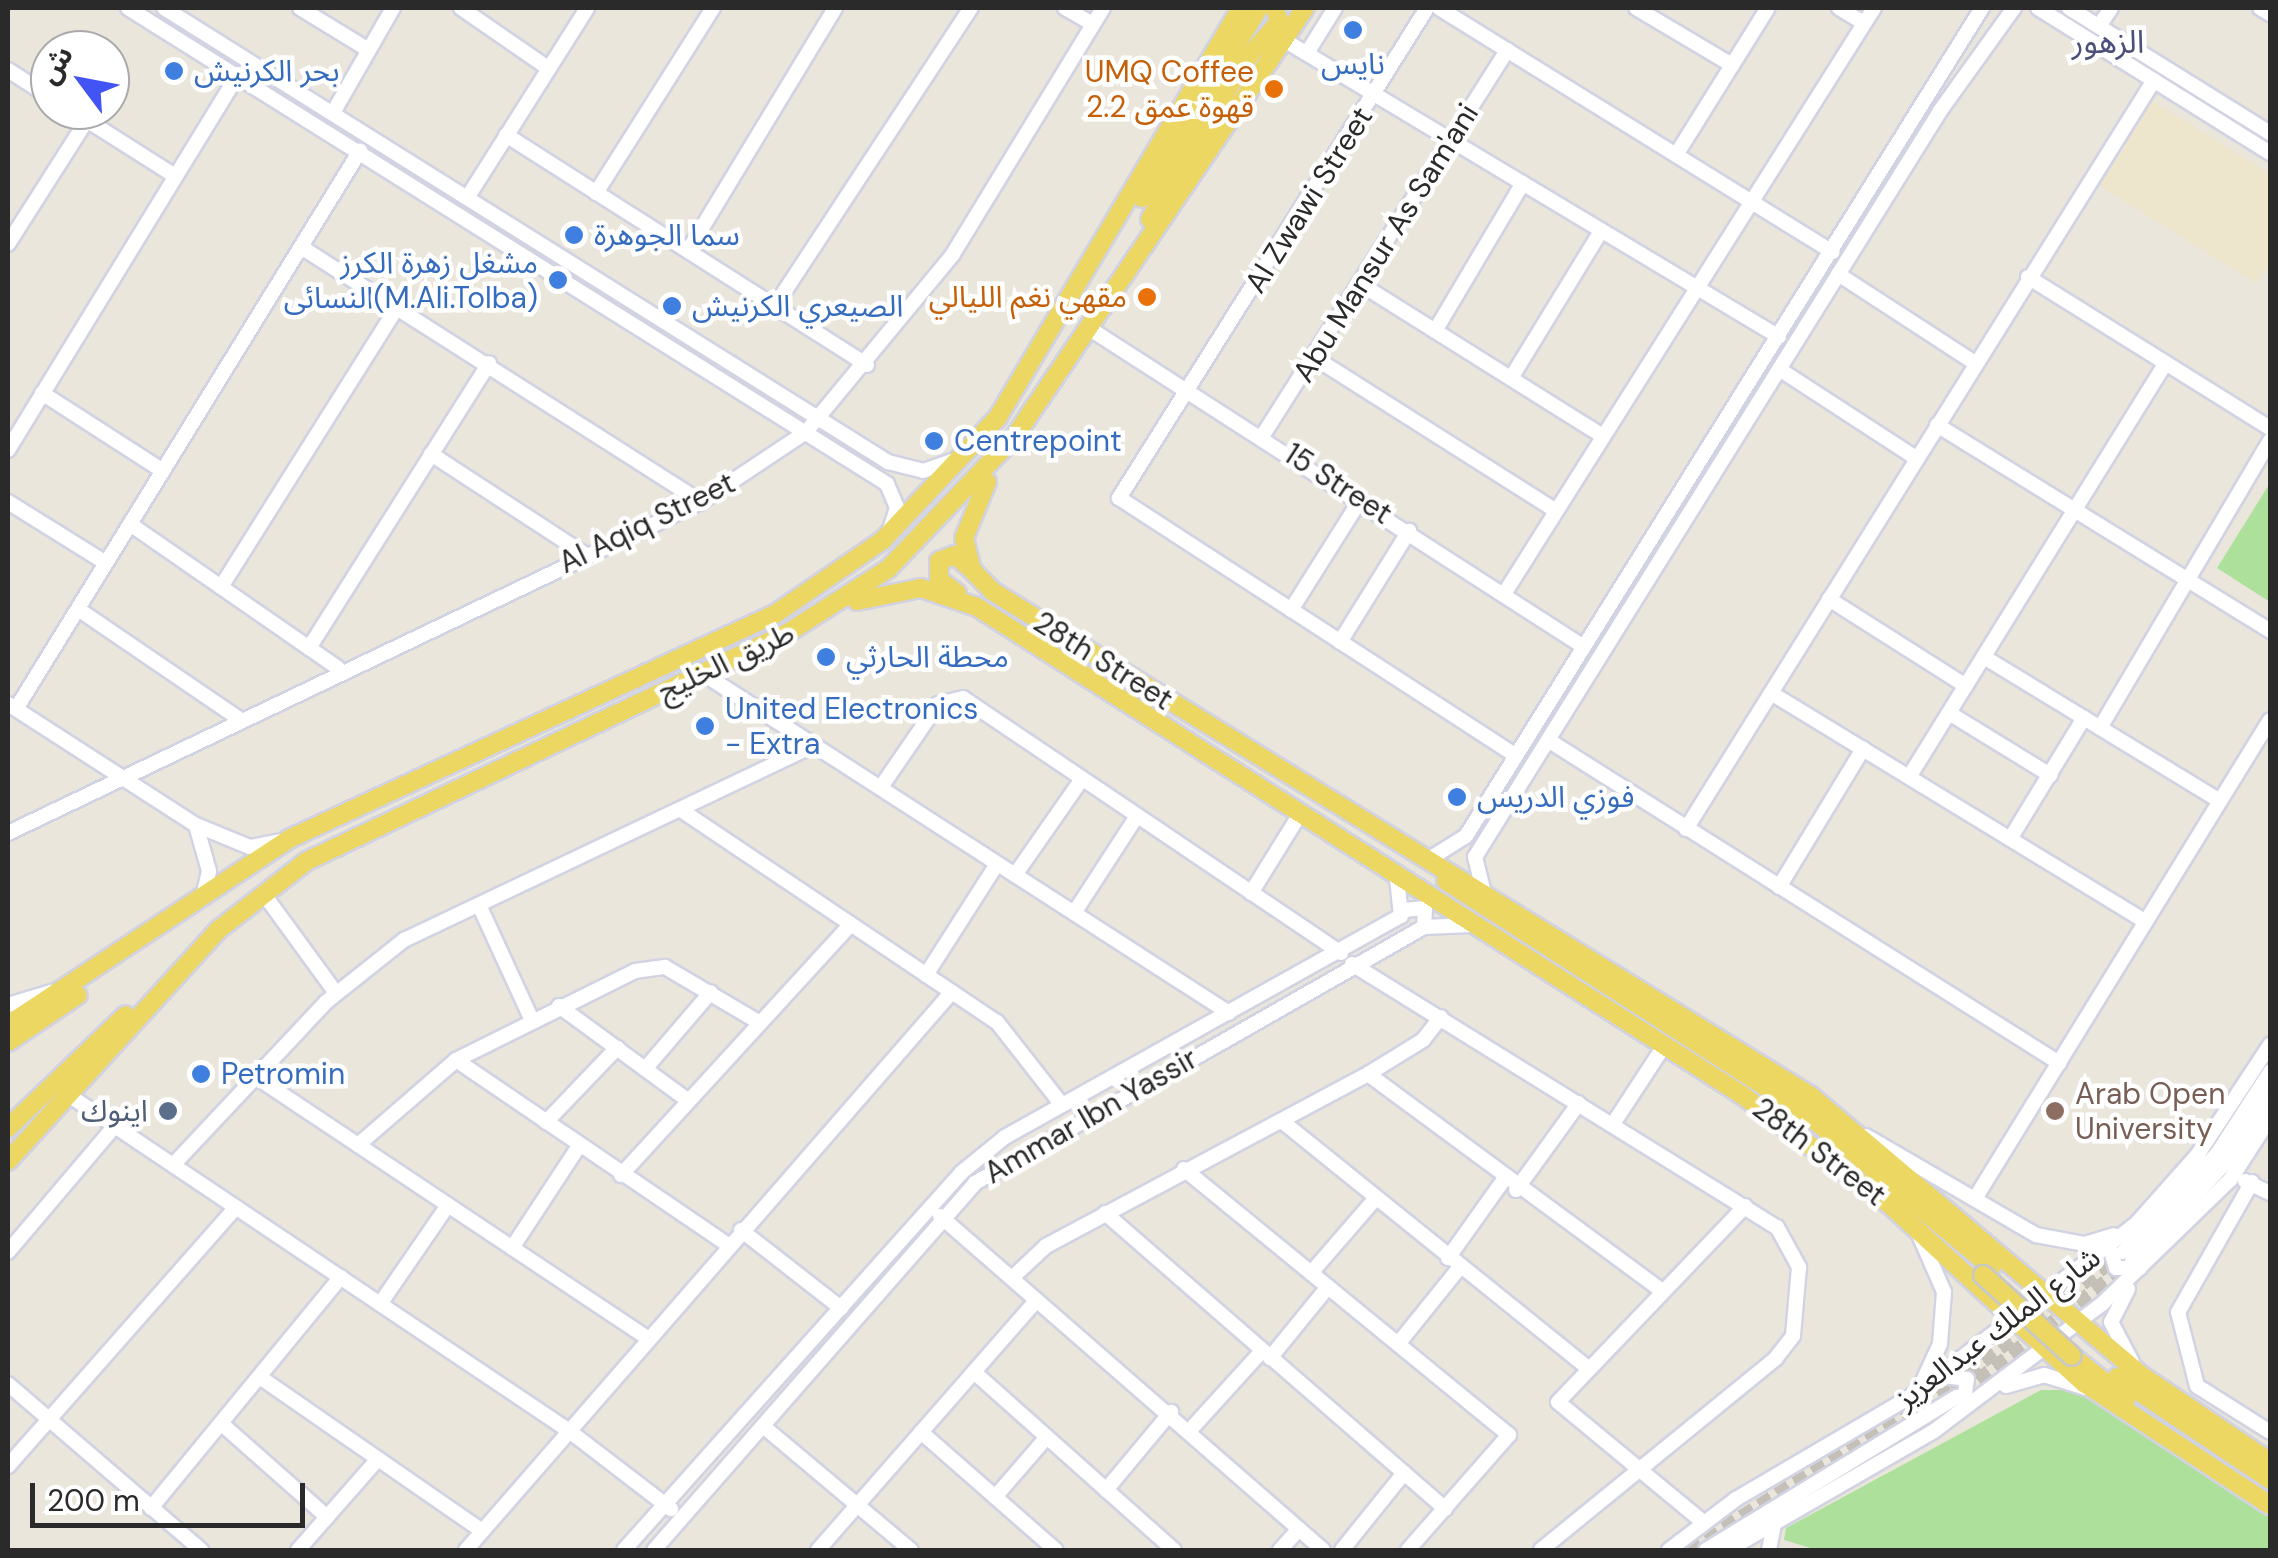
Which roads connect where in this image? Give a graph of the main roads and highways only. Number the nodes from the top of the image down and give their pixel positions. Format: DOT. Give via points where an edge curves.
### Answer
graph roads {
  1 [pos="1242,8"];
  2 [pos="1259,8"];
  3 [pos="1276,8"];
  4 [pos="1304,8"];
  5 [pos="1126,270"];
  6 [pos="1072,296"];
  7 [pos="1015,436"];
  8 [pos="972,570"];
  9 [pos="977,608"];
  10 [pos="815,619"];
  11 [pos="1367,820"];
  12 [pos="1337,838"];
  13 [pos="143,940"];
  14 [pos="183,965"];
  15 [pos="8,1025"];
  16 [pos="8,1042"];
  17 [pos="8,1128"];
  18 [pos="8,1161"];
  19 [pos="1987,1271"];
  20 [pos="2076,1351"];
  21 [pos="2270,1462"];
  22 [pos="2270,1480"];
  23 [pos="2270,1494"];
  24 [pos="2270,1506"];
  1 -- 6 [label="main road, طريق الخليج"];
  2 -- 6 [label="main road"];
  3 -- 5 [label="main road" via="1279,22 1166,187"];
  4 -- 5 [label="main road, طريق الخليج"];
  5 -- 7 [label="main road, طريق الخليج"];
  6 -- 13 [label="main road, طريق الخليج" via="975,448 888,536 775,614 291,838"];
  7 -- 8 [label="main road" via="966,523"];
  7 -- 10 [label="main road, طريق الخليج" via="888,570"];
  8 -- 9 [label="main road" via="949,554 936,567"];
  8 -- 11 [label="main road, 28th Street" via="1125,676"];
  9 -- 10 [label="main road, 28th Street" via="906,588"];
  9 -- 12 [label="main road, 28th Street"];
  10 -- 14 [label="main road, طريق الخليج" via="350,837 263,893"];
  11 -- 19 [label="main road, 28th Street" via="1422,866 1802,1110"];
  11 -- 21 [label="main road, 28th Street" via="1866,1136 2141,1375"];
  12 -- 19 [label="main road, 28th Street" via="1416,876 1765,1099"];
  12 -- 24 [label="main road, 28th Street" via="1809,1142 2099,1394"];
  13 -- 15 [label="main road, طريق الخليج"];
  13 -- 16 [label="main road"];
  14 -- 17 [label="main road"];
  14 -- 18 [label="main road, طريق الخليج"];
  19 -- 20 [label="main road, 28th Street"];
  20 -- 22 [label="main road, 28th Street"];
  20 -- 23 [label="main road, 28th Street"];
}
